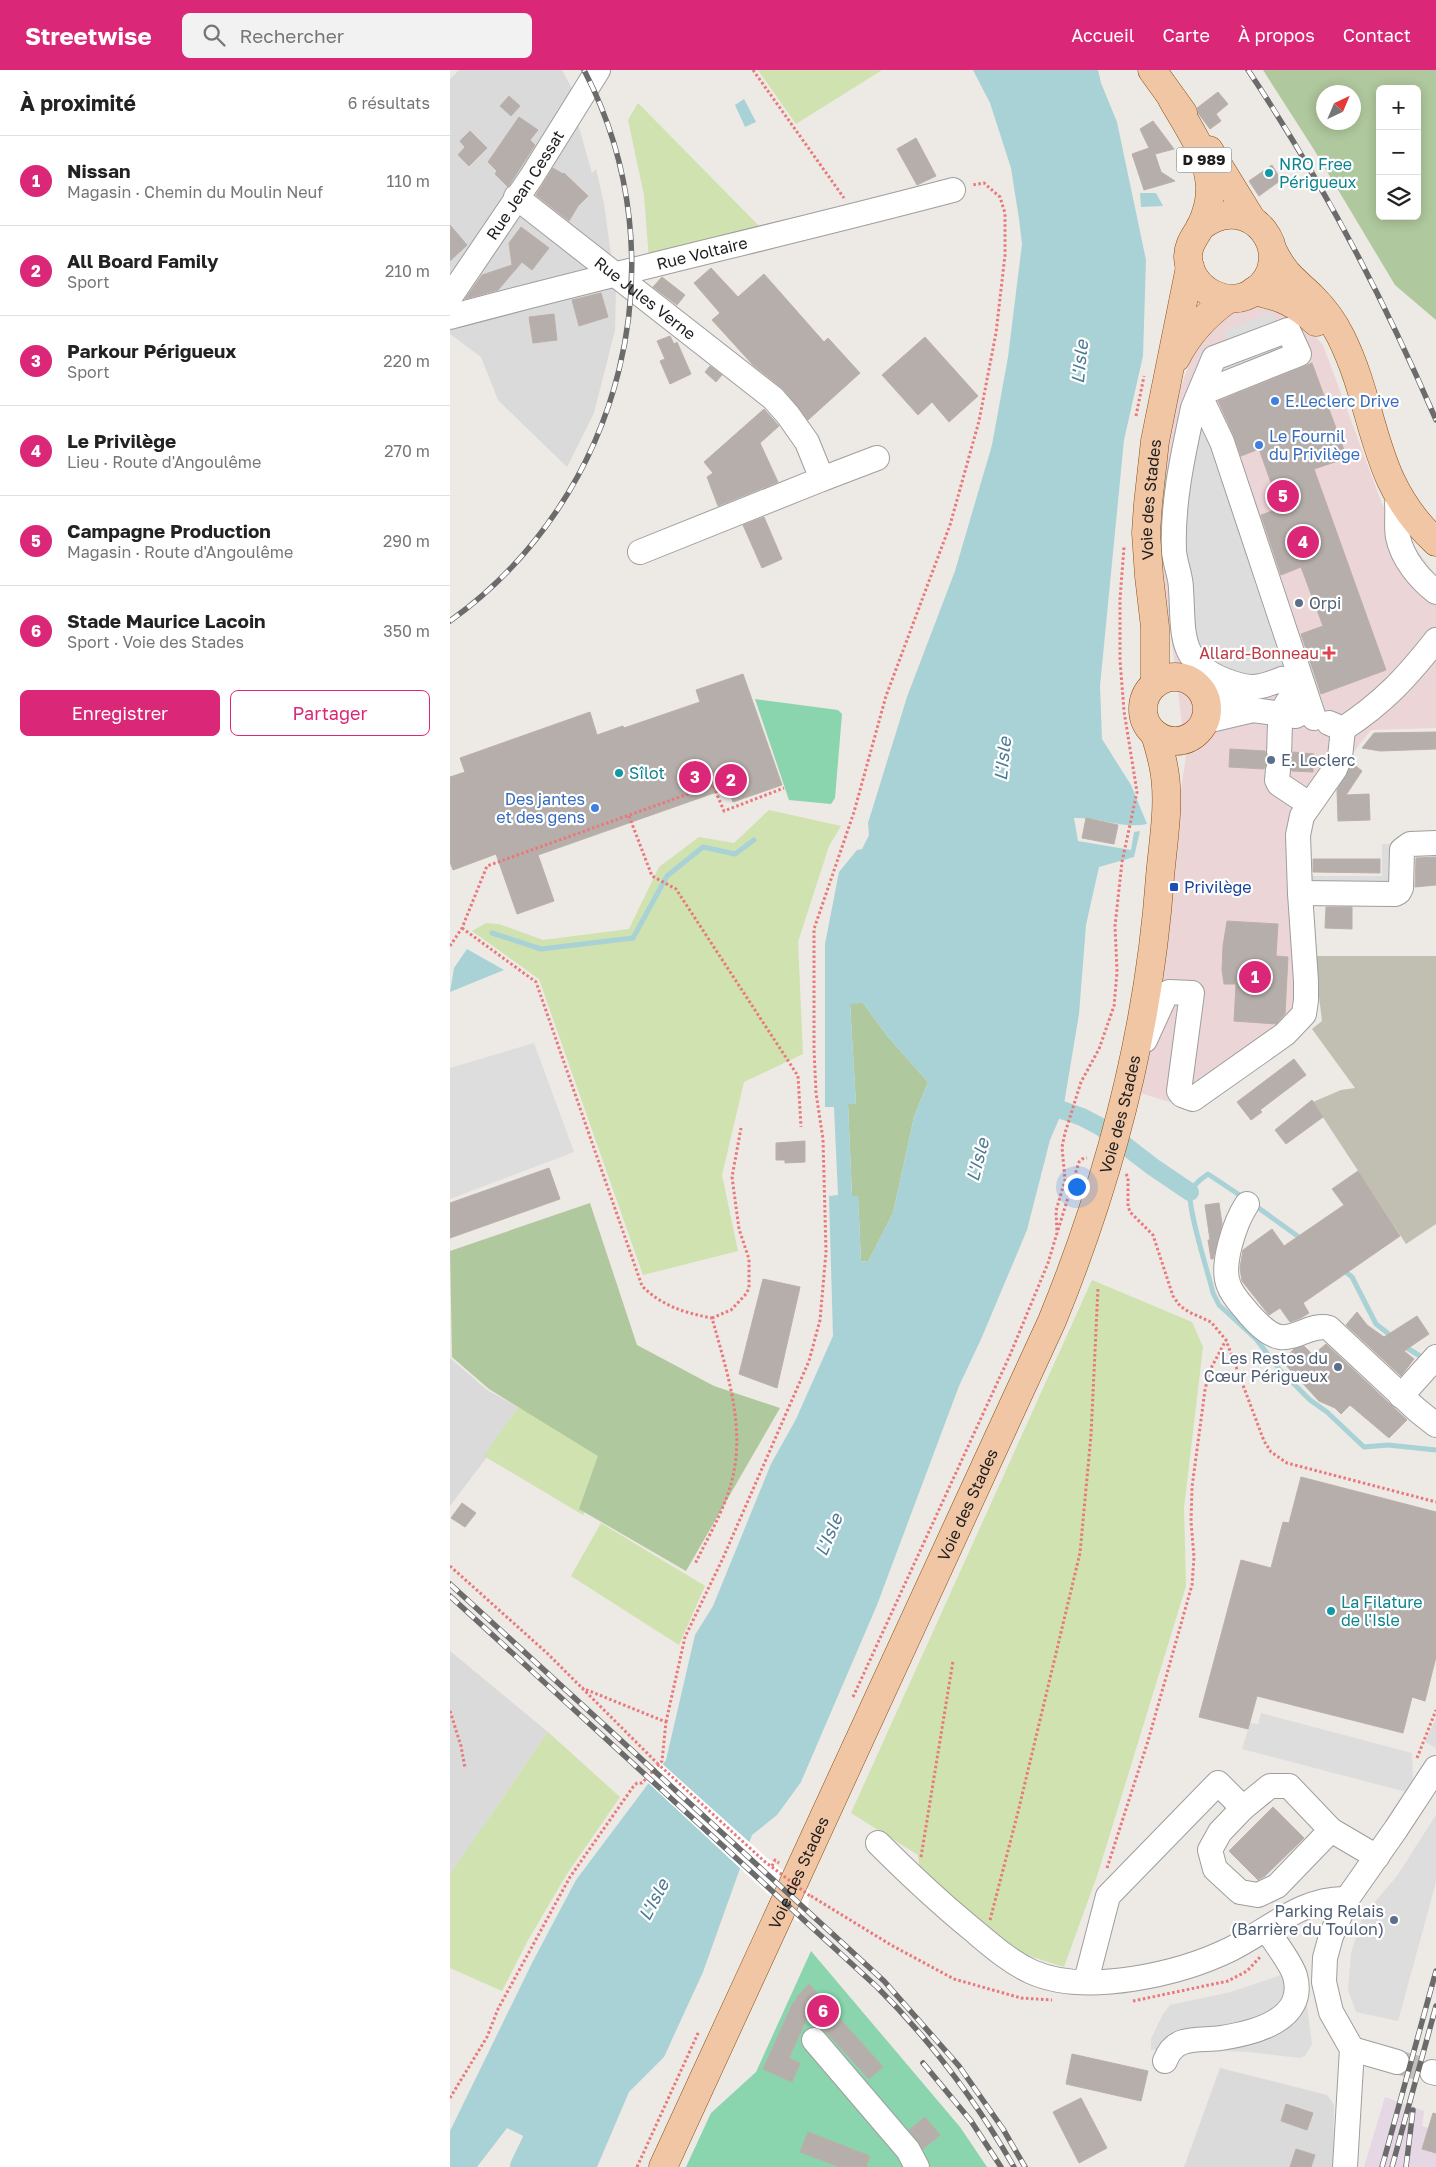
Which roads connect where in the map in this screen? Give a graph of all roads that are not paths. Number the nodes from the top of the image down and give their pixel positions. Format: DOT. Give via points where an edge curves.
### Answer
graph roads {
  1 [pos="598,70"];
  2 [pos="1152,70"];
  3 [pos="1172,99"];
  4 [pos="953,190"];
  5 [pos="516,197"];
  6 [pos="1252,220"];
  7 [pos="1200,227"];
  8 [pos="1273,251"];
  9 [pos="1190,267"];
  10 [pos="614,273"];
  11 [pos="1254,292"];
  12 [pos="450,297"];
  13 [pos="1228,299"];
  14 [pos="450,317"];
  15 [pos="1169,373"];
  16 [pos="877,458"];
  17 [pos="822,479"];
  18 [pos="1397,504"];
  19 [pos="1436,543"];
  20 [pos="640,552"];
  21 [pos="1436,592"];
  22 [pos="1155,627"];
  23 [pos="1436,640"];
  24 [pos="1290,674"];
  25 [pos="1182,677"];
  26 [pos="1155,684"];
  27 [pos="1204,693"];
  28 [pos="1253,710"];
  29 [pos="1281,714"];
  30 [pos="1314,718"];
  31 [pos="1343,729"];
  32 [pos="1197,730"];
  33 [pos="1155,734"];
  34 [pos="1309,804"];
  35 [pos="1165,810"];
  36 [pos="1436,843"];
  37 [pos="1300,893"];
  38 [pos="1131,1073"];
  39 [pos="1247,1204"];
  40 [pos="1430,1364"];
  41 [pos="1401,1396"];
  42 [pos="1436,1425"];
  43 [pos="1436,1768"];
  44 [pos="1243,1808"];
  45 [pos="1331,1830"];
  46 [pos="878,1844"];
  47 [pos="1376,1857"];
  48 [pos="1347,1899"];
  49 [pos="1267,1930"];
  50 [pos="1086,1981"];
  51 [pos="814,2040"];
  52 [pos="1352,2049"];
  53 [pos="1165,2061"];
  54 [pos="1397,2062"];
  55 [pos="663,2167"];
  56 [pos="917,2167"];
  57 [pos="1346,2167"];
  1 -- 5 [label="street, Rue Jean Cessat"];
  2 -- 3 [label="main road"];
  3 -- 6 [label="main road" via="1218,163"];
  3 -- 7 [label="main road, D 989" via="1198,147 1209,178 1210,201"];
  4 -- 10 [label="street, Rue Voltaire"];
  5 -- 10 [label="street, Rue Jules Verne"];
  5 -- 12 [label="street, Rue Jean Cessat"];
  6 -- 7 [label="main road" via="1231,214 1219,215"];
  6 -- 8 [label="main road" via="1262,228"];
  7 -- 9 [label="main road" via="1190,246"];
  8 -- 11 [label="main road" via="1269,274"];
  8 -- 19 [label="main road" via="1288,275 1322,308 1341,336 1379,455 1391,482 1410,514"];
  9 -- 13 [label="main road" via="1204,289"];
  9 -- 15 [label="main road, Voie des Stades"];
  10 -- 14 [label="street, Rue Voltaire"];
  10 -- 17 [label="street, Rue Jules Verne" via="773,398 807,442"];
  11 -- 13 [label="main road"];
  11 -- 18 [label="main road" via="1293,302 1332,342 1344,364 1374,457"];
  13 -- 15 [label="main road, Voie des Stades" via="1200,324"];
  15 -- 22 [label="main road, Voie des Stades" via="1155,441 1148,514 1148,576"];
  16 -- 17 [label="street"];
  17 -- 20 [label="street"];
  18 -- 19 [label="main road" via="1419,531"];
  18 -- 21 [label="street" via="1398,536 1406,559"];
  22 -- 25 [label="main road, Voie des Stades" via="1168,657"];
  22 -- 26 [label="main road, Voie des Stades"];
  23 -- 31 [label="street" via="1388,696"];
  24 -- 24 [label="street" via="1222,442 1199,394 1189,427 1176,504 1174,550 1181,586 1182,628 1189,652 1197,665 1210,674 1252,688 1262,687"];
  24 -- 29 [label="street" via="1289,703"];
  24 -- 30 [label="street"];
  25 -- 26 [label="main road" via="1172,677"];
  25 -- 27 [label="main road"];
  26 -- 33 [label="main road" via="1148,691 1143,709"];
  27 -- 28 [label="street"];
  27 -- 32 [label="main road" via="1207,702"];
  28 -- 29 [label="street"];
  28 -- 32 [label="street"];
  29 -- 30 [label="street"];
  29 -- 34 [label="street" via="1277,780"];
  30 -- 31 [label="street"];
  31 -- 34 [label="street" via="1340,757 1335,769"];
  32 -- 33 [label="main road" via="1171,741"];
  32 -- 35 [label="main road, Voie des Stades" via="1177,764"];
  33 -- 35 [label="main road, Voie des Stades" via="1163,765"];
  34 -- 37 [label="street" via="1302,816 1298,835"];
  35 -- 38 [label="main road, Voie des Stades" via="1148,992"];
  36 -- 37 [label="street" via="1410,844 1402,850 1401,888 1395,894"];
  37 -- 38 [label="street" via="1306,981 1304,1014 1285,1034 1193,1099 1179,1091 1192,993 1169,992 1162,997"];
  38 -- 55 [label="main road, Voie des Stades" via="1082,1245 1048,1329"];
  39 -- 41 [label="street" via="1226,1264 1228,1285 1235,1296 1253,1318 1278,1336 1288,1337 1322,1326 1328,1328"];
  40 -- 41 [label="street"];
  41 -- 42 [label="street"];
  43 -- 47 [label="street"];
  44 -- 45 [label="street" via="1270,1786 1289,1786"];
  44 -- 45 [label="street" via="1220,1832 1210,1850 1215,1869 1240,1892 1258,1895 1277,1886"];
  44 -- 50 [label="street" via="1218,1783 1108,1896"];
  45 -- 47 [label="street"];
  46 -- 50 [label="street" via="917,1882 1010,1960 1033,1972 1061,1980"];
  47 -- 48 [label="street"];
  48 -- 49 [label="street" via="1321,1900"];
  48 -- 52 [label="street" via="1329,1943 1324,1982 1331,2012"];
  49 -- 50 [label="street" via="1230,1950 1182,1968 1137,1979"];
  49 -- 53 [label="street" via="1295,1974 1297,1990 1291,2010 1263,2028 1222,2038 1182,2042"];
  51 -- 56 [label="street" via="908,2150"];
  52 -- 54 [label="street"];
  52 -- 57 [label="street"];
}
